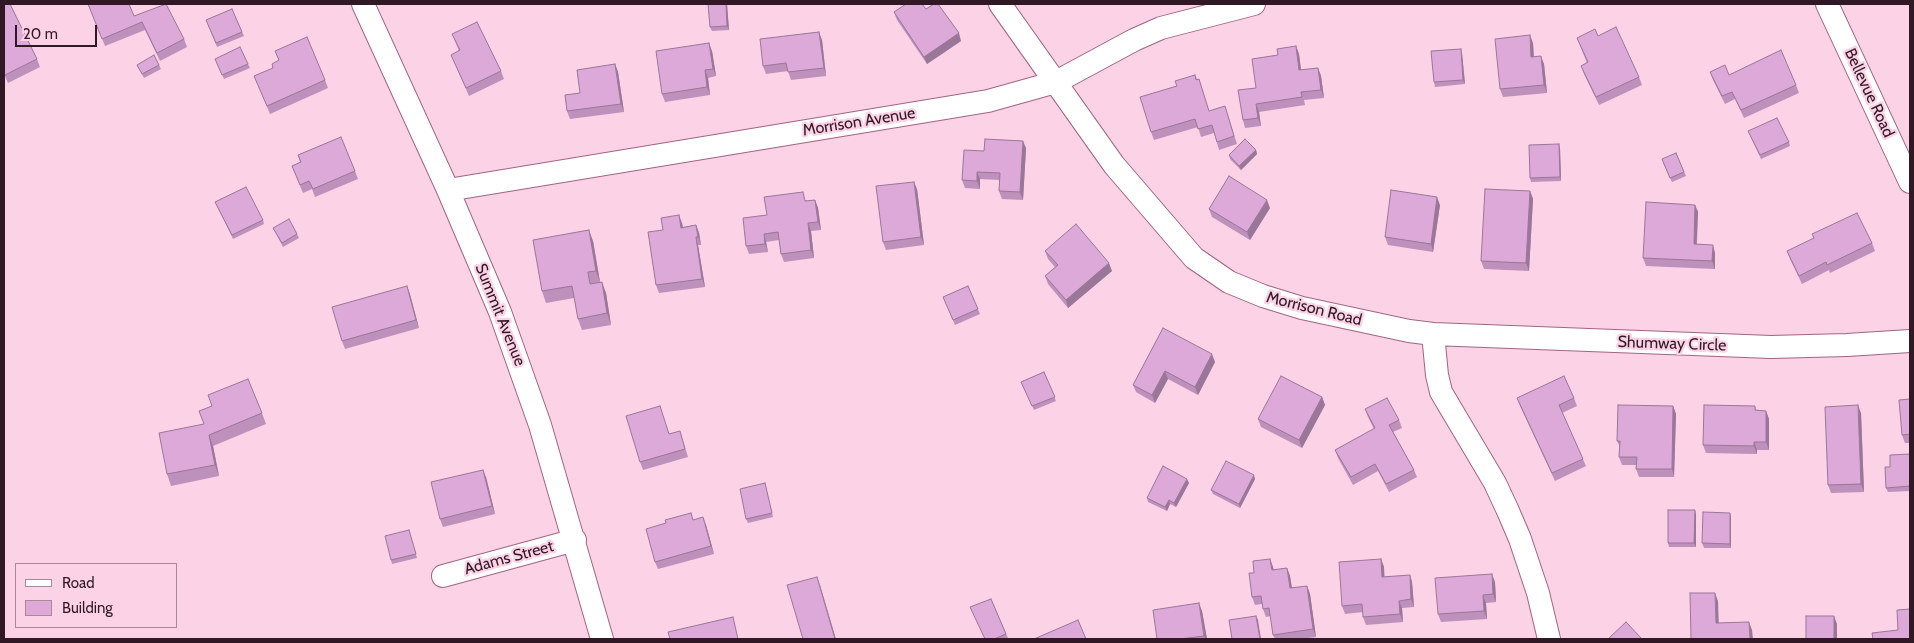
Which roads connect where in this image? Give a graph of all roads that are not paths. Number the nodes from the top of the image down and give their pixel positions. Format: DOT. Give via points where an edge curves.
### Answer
graph roads {
  1 [pos="363,4"];
  2 [pos="1000,4"];
  3 [pos="1254,4"];
  4 [pos="1827,4"];
  5 [pos="1056,82"];
  6 [pos="1910,182"];
  7 [pos="448,190"];
  8 [pos="1433,334"];
  9 [pos="1910,341"];
  10 [pos="574,540"];
  11 [pos="443,576"];
  12 [pos="602,639"];
  13 [pos="1548,639"];
  1 -- 7 [label="street, Summit Avenue"];
  2 -- 5 [label="street, Morrison Road"];
  3 -- 5 [label="street, Morrison Avenue" via="1161,28"];
  4 -- 6 [label="street, Bellevue Road"];
  5 -- 7 [label="street, Morrison Avenue" via="988,101"];
  5 -- 8 [label="street, Morrison Road" via="1114,165 1161,222 1194,258 1222,277 1263,296 1302,308"];
  7 -- 10 [label="street, Summit Avenue" via="520,365"];
  8 -- 9 [label="street, Shumway Circle" via="1754,347"];
  8 -- 13 [label="street" via="1441,392 1508,511 1538,593"];
  10 -- 11 [label="street, Adams Street"];
  10 -- 12 [label="street, Summit Avenue"];
}
